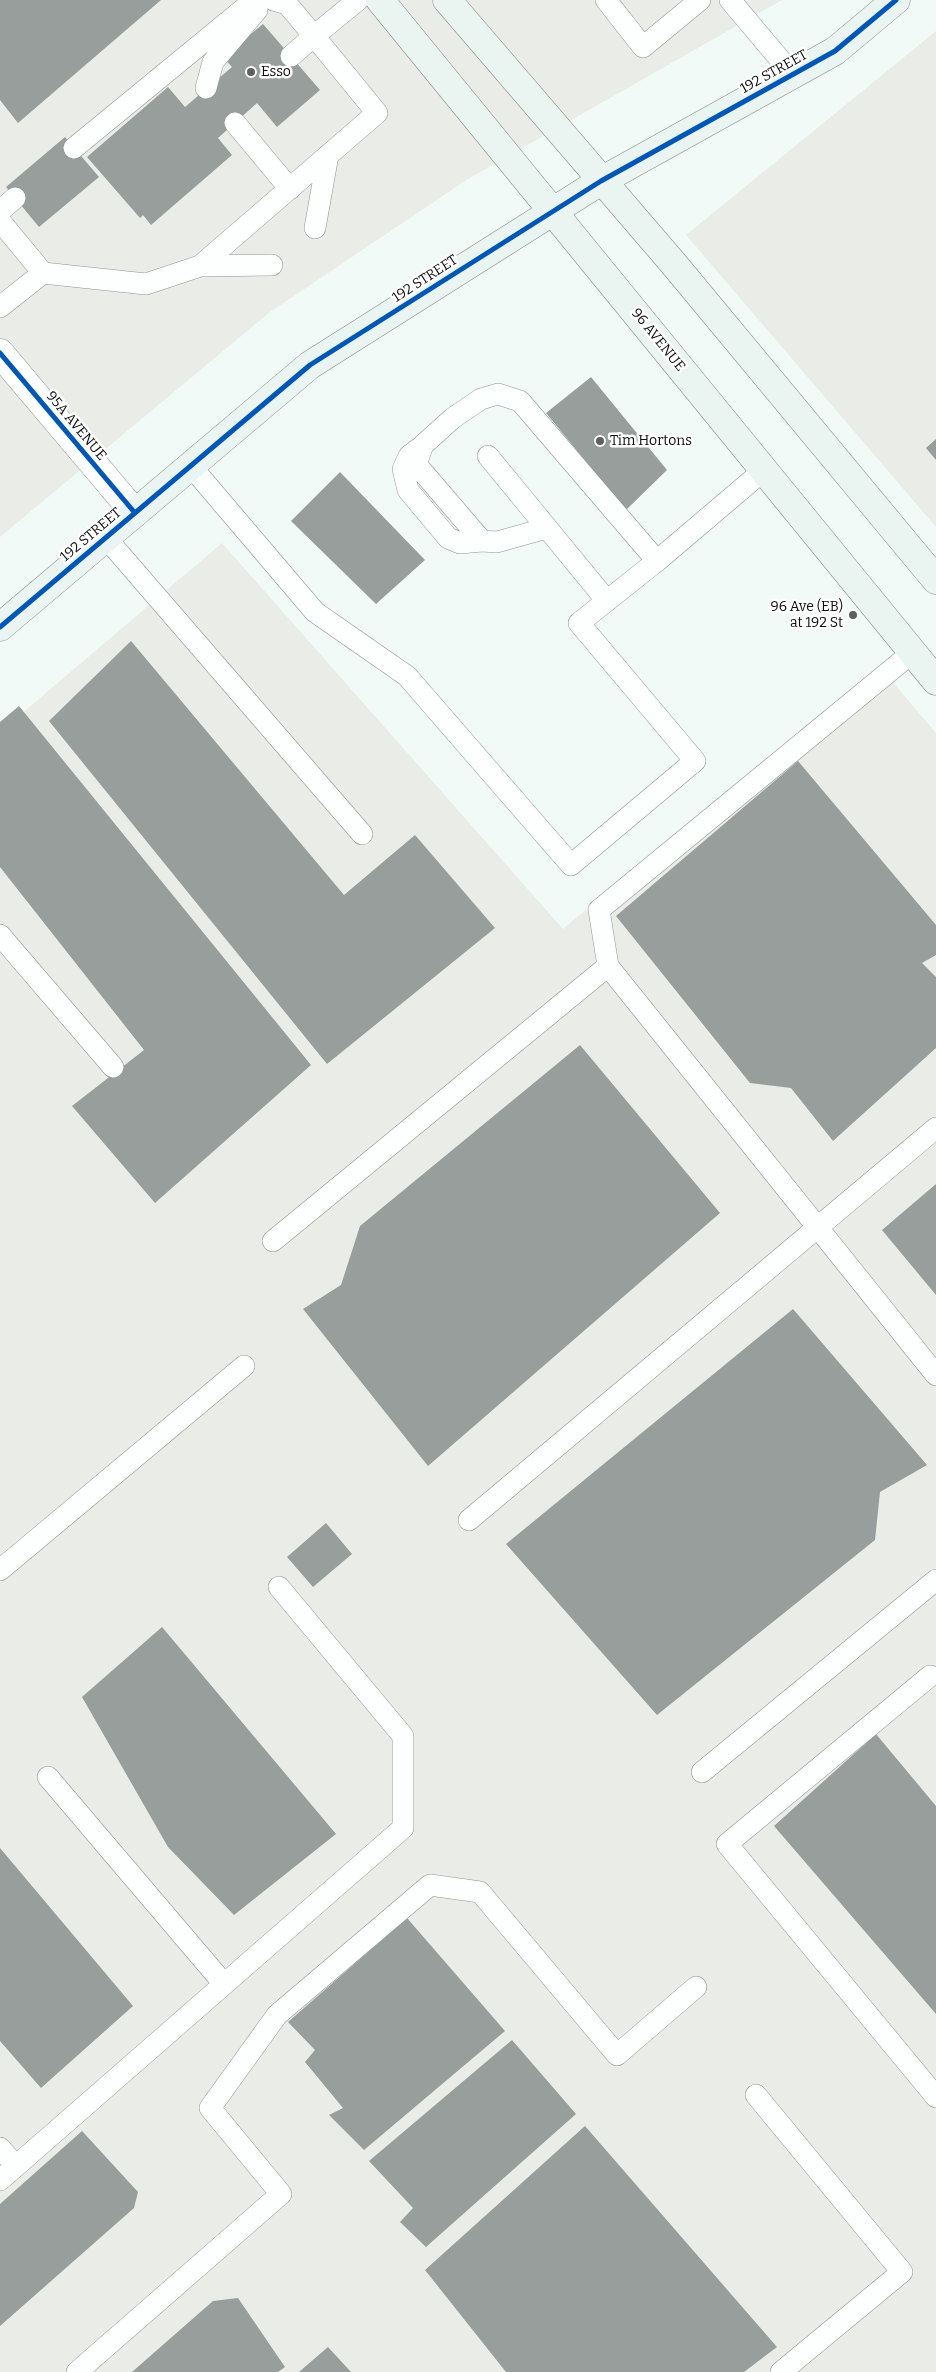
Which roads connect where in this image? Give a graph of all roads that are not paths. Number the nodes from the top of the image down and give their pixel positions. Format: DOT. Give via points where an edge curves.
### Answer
graph roads {
  1 [pos="259,0"];
  2 [pos="265,0"];
  3 [pos="272,0"];
  4 [pos="358,0"];
  5 [pos="380,0"];
  6 [pos="447,0"];
  7 [pos="606,0"];
  8 [pos="700,0"];
  9 [pos="730,0"];
  10 [pos="896,0"];
  11 [pos="314,36"];
  12 [pos="291,56"];
  13 [pos="793,75"];
  14 [pos="206,88"];
  15 [pos="235,123"];
  16 [pos="74,148"];
  17 [pos="328,155"];
  18 [pos="601,181"];
  19 [pos="290,189"];
  20 [pos="552,212"];
  21 [pos="0,221"];
  22 [pos="315,228"];
  23 [pos="272,265"];
  24 [pos="200,266"];
  25 [pos="43,273"];
  26 [pos="0,307"];
  27 [pos="0,353"];
  28 [pos="488,456"];
  29 [pos="190,465"];
  30 [pos="764,470"];
  31 [pos="135,513"];
  32 [pos="546,528"];
  33 [pos="106,538"];
  34 [pos="657,561"];
  35 [pos="936,580"];
  36 [pos="607,601"];
  37 [pos="0,627"];
  38 [pos="913,652"];
  39 [pos="936,681"];
  40 [pos="362,834"];
  41 [pos="0,935"];
  42 [pos="608,966"];
  43 [pos="113,1067"];
  44 [pos="936,1128"];
  45 [pos="817,1228"];
  46 [pos="273,1241"];
  47 [pos="244,1366"];
  48 [pos="936,1375"];
  49 [pos="468,1520"];
  50 [pos="0,1570"];
  51 [pos="936,1580"];
  52 [pos="279,1588"];
  53 [pos="930,1676"];
  54 [pos="702,1772"];
  55 [pos="48,1777"];
  56 [pos="224,1984"];
  57 [pos="696,1987"];
  58 [pos="756,2095"];
  59 [pos="936,2097"];
  60 [pos="0,2148"];
  61 [pos="16,2166"];
  62 [pos="0,2180"];
  63 [pos="77,2372"];
  64 [pos="781,2372"];
  1 -- 16 [label="lane" via="252,2"];
  2 -- 14 [label="lane" via="213,62"];
  3 -- 11 [label="lane" via="287,4"];
  4 -- 11 [label="lane"];
  5 -- 20 [label="main road, 96 AVENUE"];
  6 -- 18 [label="main road"];
  7 -- 8 [label="lane" via="643,47"];
  9 -- 13 [label="lane"];
  10 -- 13 [label="main road, 192 STREET" via="835,51"];
  11 -- 12 [label="lane"];
  11 -- 17 [label="lane" via="377,113"];
  13 -- 18 [label="main road, 192 STREET"];
  15 -- 19 [label="lane"];
  17 -- 19 [label="lane"];
  17 -- 22 [label="lane"];
  18 -- 20 [label="main road, 192 STREET"];
  18 -- 35 [label="main road"];
  19 -- 24 [label="lane"];
  20 -- 29 [label="main road, 192 STREET" via="310,365"];
  20 -- 30 [label="main road, 96 AVENUE"];
  21 -- 25 [label="lane"];
  23 -- 24 [label="lane"];
  24 -- 25 [label="lane" via="146,284"];
  25 -- 26 [label="lane"];
  27 -- 31 [label="street, 95A AVENUE"];
  28 -- 32 [label="lane"];
  29 -- 31 [label="main road, 192 STREET"];
  29 -- 36 [label="lane" via="315,612 407,676 571,864 695,761 579,623"];
  30 -- 34 [label="lane"];
  30 -- 38 [label="main road, 96 AVENUE"];
  31 -- 33 [label="main road, 192 STREET"];
  32 -- 34 [label="lane" via="497,542 482,541 416,464 423,445 453,418 481,399 498,394 520,401"];
  32 -- 36 [label="lane"];
  33 -- 37 [label="main road, 192 STREET"];
  33 -- 40 [label="lane"];
  34 -- 36 [label="lane"];
  38 -- 39 [label="main road, 96 AVENUE"];
  38 -- 42 [label="lane" via="599,910"];
  41 -- 43 [label="lane"];
  42 -- 45 [label="lane"];
  42 -- 46 [label="lane"];
  44 -- 45 [label="lane"];
  45 -- 48 [label="lane"];
  45 -- 49 [label="lane"];
  47 -- 50 [label="lane"];
  51 -- 54 [label="lane"];
  52 -- 56 [label="lane" via="403,1736 403,1828"];
  53 -- 59 [label="lane" via="727,1844"];
  55 -- 56 [label="lane"];
  56 -- 61 [label="lane"];
  57 -- 63 [label="lane" via="616,2055 480,1892 430,1886 277,2015 210,2108 281,2194"];
  58 -- 64 [label="lane" via="902,2272"];
  60 -- 61 [label="lane"];
  61 -- 62 [label="lane"];
}
